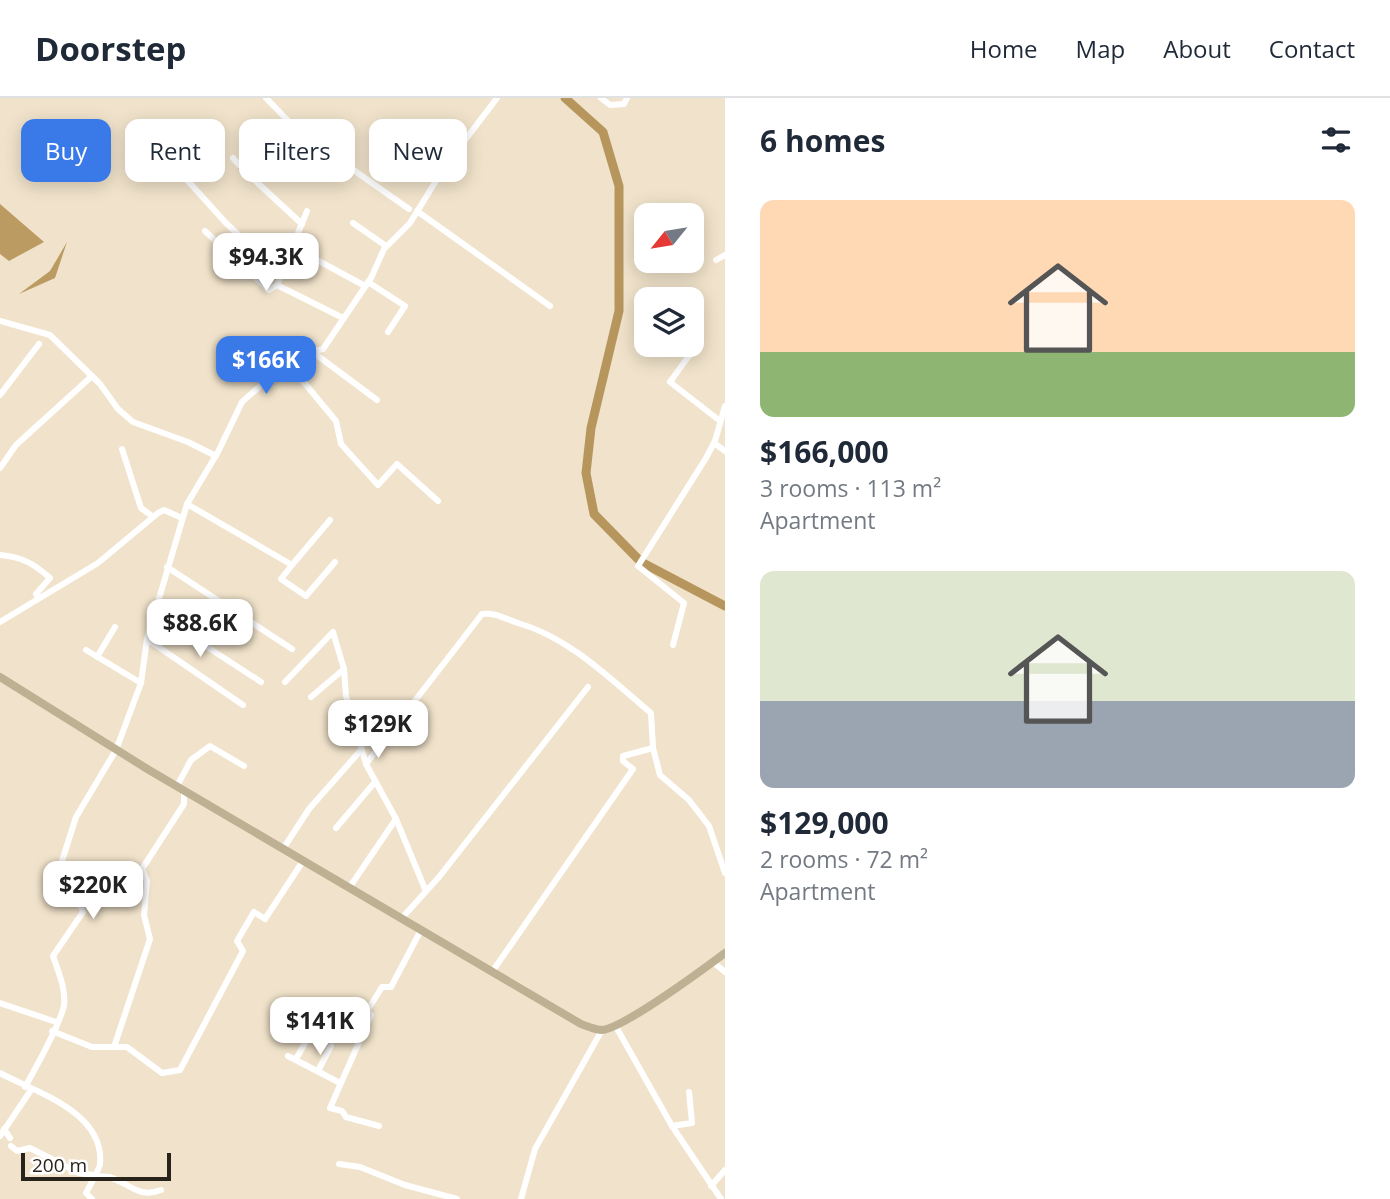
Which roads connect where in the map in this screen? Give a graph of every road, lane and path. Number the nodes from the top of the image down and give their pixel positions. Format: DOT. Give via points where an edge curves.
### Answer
graph roads {
  1 [pos="266,98"];
  2 [pos="497,98"];
  3 [pos="601,98"];
  4 [pos="627,98"];
  5 [pos="467,138"];
  6 [pos="233,158"];
  7 [pos="239,164"];
  8 [pos="189,182"];
  9 [pos="257,182"];
  10 [pos="433,182"];
  11 [pos="413,210"];
  12 [pos="307,211"];
  13 [pos="353,223"];
  14 [pos="302,224"];
  15 [pos="205,231"];
  16 [pos="386,246"];
  17 [pos="725,255"];
  18 [pos="716,260"];
  19 [pos="366,284"];
  20 [pos="277,285"];
  21 [pos="550,306"];
  22 [pos="343,318"];
  23 [pos="0,321"];
  24 [pos="388,332"];
  25 [pos="38,344"];
  26 [pos="314,353"];
  27 [pos="688,357"];
  28 [pos="287,362"];
  29 [pos="92,376"];
  30 [pos="0,395"];
  31 [pos="377,400"];
  32 [pos="725,406"];
  33 [pos="720,421"];
  34 [pos="714,443"];
  35 [pos="122,449"];
  36 [pos="725,451"];
  37 [pos="215,456"];
  38 [pos="0,468"];
  39 [pos="438,501"];
  40 [pos="187,504"];
  41 [pos="152,516"];
  42 [pos="182,518"];
  43 [pos="330,520"];
  44 [pos="0,555"];
  45 [pos="335,562"];
  46 [pos="292,565"];
  47 [pos="167,567"];
  48 [pos="38,598"];
  49 [pos="155,613"];
  50 [pos="0,622"];
  51 [pos="115,627"];
  52 [pos="147,639"];
  53 [pos="673,645"];
  54 [pos="292,649"];
  55 [pos="86,650"];
  56 [pos="97,657"];
  57 [pos="344,668"];
  58 [pos="0,677"];
  59 [pos="261,682"];
  60 [pos="285,682"];
  61 [pos="141,683"];
  62 [pos="589,687"];
  63 [pos="311,697"];
  64 [pos="243,705"];
  65 [pos="653,748"];
  66 [pos="116,750"];
  67 [pos="361,750"];
  68 [pos="366,764"];
  69 [pos="244,766"];
  70 [pos="375,782"];
  71 [pos="181,788"];
  72 [pos="396,819"];
  73 [pos="336,828"];
  74 [pos="283,849"];
  75 [pos="303,861"];
  76 [pos="725,873"];
  77 [pos="349,888"];
  78 [pos="425,889"];
  79 [pos="401,919"];
  80 [pos="421,930"];
  81 [pos="725,953"];
  82 [pos="713,962"];
  83 [pos="492,972"];
  84 [pos="725,972"];
  85 [pos="0,1003"];
  86 [pos="56,1022"];
  87 [pos="615,1025"];
  88 [pos="602,1030"];
  89 [pos="52,1031"];
  90 [pos="309,1035"];
  91 [pos="331,1045"];
  92 [pos="114,1047"];
  93 [pos="288,1056"];
  94 [pos="296,1059"];
  95 [pos="318,1071"];
  96 [pos="0,1073"];
  97 [pos="340,1083"];
  98 [pos="28,1088"];
  99 [pos="689,1092"];
  100 [pos="379,1126"];
  101 [pos="673,1126"];
  102 [pos="2,1133"];
  103 [pos="339,1164"];
  104 [pos="725,1170"];
  105 [pos="92,1176"];
  106 [pos="711,1186"];
  107 [pos="161,1190"];
  108 [pos="92,1199"];
  109 [pos="457,1199"];
  110 [pos="521,1199"];
  111 [pos="721,1199"];
  1 -- 11 [label="street" via="298,131"];
  2 -- 5 [label="street"];
  3 -- 4 [label="street" via="610,105 624,104"];
  6 -- 7 [label="street"];
  8 -- 20 [label="street" via="281,275"];
  9 -- 14 [label="street"];
  10 -- 11 [label="street"];
  11 -- 16 [label="street" via="398,236"];
  11 -- 21 [label="street"];
  12 -- 14 [label="street"];
  13 -- 16 [label="street"];
  14 -- 19 [label="street" via="295,248"];
  15 -- 20 [label="street" via="268,290"];
  16 -- 19 [label="street"];
  17 -- 18 [label="street"];
  19 -- 22 [label="street"];
  19 -- 24 [label="street" via="405,306"];
  20 -- 22 [label="street"];
  22 -- 26 [label="street" via="323,349"];
  23 -- 29 [label="street" via="50,335"];
  25 -- 30 [label="street"];
  26 -- 28 [label="street"];
  26 -- 31 [label="street"];
  27 -- 33 [label="street" via="670,382"];
  28 -- 37 [label="street" via="242,402"];
  28 -- 39 [label="street" via="336,421 341,444 378,485 397,464"];
  29 -- 37 [label="street" via="133,422"];
  29 -- 38 [label="street" via="16,445"];
  32 -- 33 [label="street"];
  33 -- 34 [label="street"];
  34 -- 36 [label="street"];
  34 -- 53 [label="street" via="638,566 684,603"];
  35 -- 41 [label="street" via="141,508"];
  37 -- 40 [label="street"];
  40 -- 42 [label="street"];
  40 -- 46 [label="street"];
  41 -- 42 [label="street" via="164,510"];
  41 -- 48 [label="street" via="98,563"];
  42 -- 47 [label="street"];
  43 -- 46 [label="street"];
  44 -- 48 [label="street" via="27,560 50,578 36,594"];
  45 -- 46 [label="street" via="306,596 281,579"];
  47 -- 49 [label="street"];
  47 -- 54 [label="street"];
  48 -- 50 [label="street"];
  49 -- 52 [label="street"];
  49 -- 59 [label="street"];
  51 -- 56 [label="street"];
  52 -- 61 [label="street"];
  52 -- 64 [label="street"];
  55 -- 56 [label="street"];
  56 -- 61 [label="street"];
  57 -- 60 [label="street" via="333,632"];
  57 -- 63 [label="street"];
  57 -- 67 [label="street" via="346,696"];
  58 -- 66 [label="main road"];
  61 -- 66 [label="street"];
  62 -- 78 [label="street"];
  65 -- 68 [label="street" via="651,713 568,644 491,613 482,614"];
  65 -- 76 [label="street" via="660,775 709,825"];
  65 -- 83 [label="street" via="623,757 633,769"];
  66 -- 71 [label="main road"];
  66 -- 86 [label="street" via="76,817 56,880 66,898 80,904 83,912 53,956 64,1006"];
  67 -- 68 [label="street"];
  67 -- 74 [label="street" via="309,809"];
  68 -- 70 [label="street"];
  69 -- 71 [label="street" via="211,746 191,760"];
  70 -- 72 [label="street"];
  70 -- 73 [label="street"];
  71 -- 74 [label="main road"];
  71 -- 92 [label="street" via="184,804 142,869 150,939"];
  72 -- 77 [label="street"];
  72 -- 78 [label="street"];
  74 -- 75 [label="main road"];
  75 -- 77 [label="main road"];
  75 -- 92 [label="street" via="265,919 254,912 237,941 243,951 180,1070 162,1073 127,1047"];
  77 -- 79 [label="main road"];
  78 -- 79 [label="street"];
  79 -- 80 [label="main road"];
  80 -- 83 [label="main road"];
  80 -- 97 [label="street" via="391,987 382,987 367,1011 371,1014"];
  81 -- 82 [label="main road"];
  82 -- 84 [label="street"];
  82 -- 87 [label="main road"];
  83 -- 88 [label="main road" via="581,1024"];
  85 -- 86 [label="street"];
  86 -- 89 [label="street"];
  87 -- 88 [label="main road"];
  87 -- 101 [label="street"];
  88 -- 110 [label="street" via="534,1149"];
  89 -- 92 [label="street" via="92,1047"];
  89 -- 98 [label="street"];
  90 -- 94 [label="street"];
  91 -- 95 [label="street"];
  93 -- 94 [label="street"];
  94 -- 95 [label="street"];
  95 -- 97 [label="street"];
  96 -- 98 [label="street"];
  97 -- 100 [label="street" via="330,1108"];
  98 -- 102 [label="street" via="28,1100"];
  98 -- 105 [label="street" via="57,1101 84,1121 97,1144 101,1166"];
  99 -- 101 [label="street" via="692,1124"];
  101 -- 106 [label="street"];
  102 -- 105 [label="street" via="17,1152 30,1148 79,1174"];
  103 -- 109 [label="street"];
  104 -- 106 [label="street"];
  105 -- 107 [label="street" via="107,1176 136,1194 152,1195"];
  105 -- 108 [label="street" via="86,1193"];
  106 -- 111 [label="street"];
}
